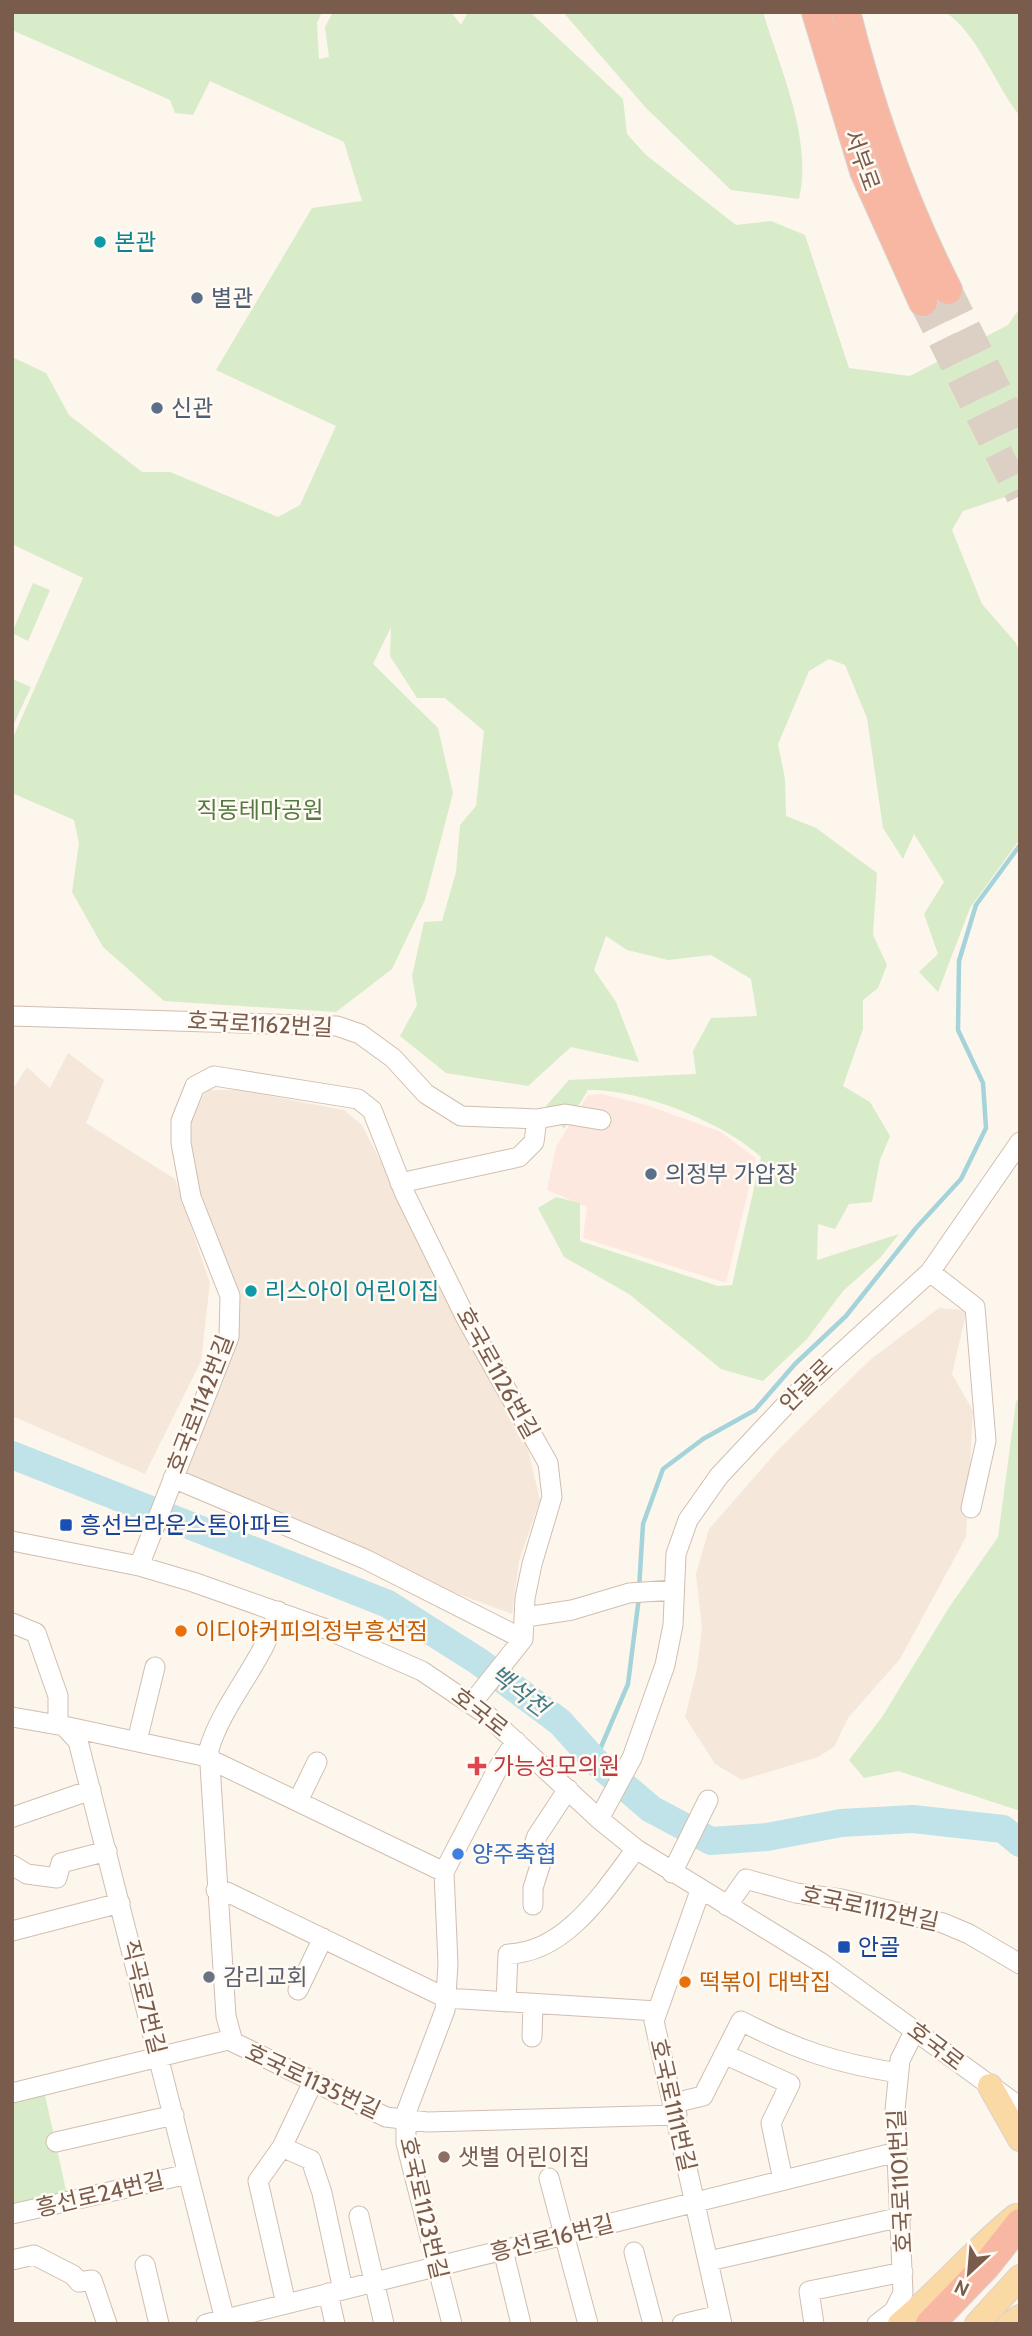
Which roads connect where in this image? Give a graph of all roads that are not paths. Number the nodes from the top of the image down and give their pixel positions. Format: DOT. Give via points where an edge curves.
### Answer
graph roads {
  1 [pos="814,12"];
  2 [pos="846,12"];
  3 [pos="12,1016"];
  4 [pos="372,1110"];
  5 [pos="537,1119"];
  6 [pos="601,1120"];
  7 [pos="1020,1142"];
  8 [pos="400,1183"];
  9 [pos="930,1272"];
  10 [pos="173,1478"];
  11 [pos="971,1507"];
  12 [pos="12,1541"];
  13 [pos="139,1566"];
  14 [pos="674,1590"];
  15 [pos="278,1611"];
  16 [pos="526,1617"];
  17 [pos="12,1623"];
  18 [pos="521,1643"];
  19 [pos="155,1667"];
  20 [pos="472,1703"];
  21 [pos="12,1717"];
  22 [pos="61,1726"];
  23 [pos="137,1741"];
  24 [pos="516,1741"];
  25 [pos="210,1759"];
  26 [pos="317,1762"];
  27 [pos="568,1789"];
  28 [pos="91,1790"];
  29 [pos="708,1800"];
  30 [pos="298,1801"];
  31 [pos="603,1810"];
  32 [pos="13,1817"];
  33 [pos="636,1849"];
  34 [pos="107,1852"];
  35 [pos="12,1865"];
  36 [pos="443,1872"];
  37 [pos="672,1873"];
  38 [pos="216,1890"];
  39 [pos="700,1891"];
  40 [pos="120,1903"];
  41 [pos="533,1905"];
  42 [pos="727,1906"];
  43 [pos="12,1931"];
  44 [pos="323,1938"];
  45 [pos="1020,1964"];
  46 [pos="299,1990"];
  47 [pos="446,1998"];
  48 [pos="506,2002"];
  49 [pos="533,2003"];
  50 [pos="657,2011"];
  51 [pos="915,2030"];
  52 [pos="532,2037"];
  53 [pos="232,2039"];
  54 [pos="724,2054"];
  55 [pos="159,2059"];
  56 [pos="898,2073"];
  57 [pos="313,2082"];
  58 [pos="990,2086"];
  59 [pos="13,2088"];
  60 [pos="1020,2107"];
  61 [pos="675,2109"];
  62 [pos="174,2115"];
  63 [pos="405,2119"];
  64 [pos="1020,2139"];
  65 [pos="56,2142"];
  66 [pos="282,2147"];
  67 [pos="897,2152"];
  68 [pos="188,2174"];
  69 [pos="550,2178"];
  70 [pos="783,2180"];
  71 [pos="696,2202"];
  72 [pos="12,2214"];
  73 [pos="359,2216"];
  74 [pos="901,2217"];
  75 [pos="1020,2218"];
  76 [pos="565,2234"];
  77 [pos="503,2250"];
  78 [pos="634,2252"];
  79 [pos="1020,2252"];
  80 [pos="12,2260"];
  81 [pos="709,2261"];
  82 [pos="145,2265"];
  83 [pos="437,2266"];
  84 [pos="904,2272"];
  85 [pos="1020,2277"];
  86 [pos="374,2282"];
  87 [pos="336,2291"];
  88 [pos="1020,2300"];
  89 [pos="283,2311"];
  90 [pos="1020,2317"];
  91 [pos="721,2319"];
  92 [pos="992,2321"];
  93 [pos="219,2322"];
  94 [pos="107,2324"];
  95 [pos="159,2324"];
  96 [pos="335,2324"];
  97 [pos="384,2324"];
  98 [pos="452,2324"];
  99 [pos="521,2324"];
  100 [pos="588,2324"];
  101 [pos="653,2324"];
  102 [pos="682,2324"];
  103 [pos="814,2324"];
  104 [pos="877,2324"];
  105 [pos="900,2324"];
  106 [pos="919,2324"];
  107 [pos="930,2324"];
  108 [pos="954,2324"];
  1 -- 2 [label="highway, 서부로" via="864,171 936,296 859,66"];
  3 -- 5 [label="street, 호국로1162번길" via="337,1026 360,1034 393,1058 426,1094 460,1116"];
  4 -- 8 [label="street, 호국로1126번길"];
  4 -- 10 [label="street, 호국로1142번길" via="358,1099 282,1085 214,1076 195,1086 181,1121 181,1143 191,1197 230,1296 229,1337"];
  5 -- 6 [label="street, 호국로1162번길" via="565,1114"];
  5 -- 8 [label="street" via="534,1142 519,1157"];
  7 -- 9 [label="street, 안골로"];
  8 -- 16 [label="street, 호국로1126번길" via="466,1318 548,1463 552,1497 532,1564"];
  9 -- 11 [label="street" via="975,1307 986,1441"];
  9 -- 14 [label="street, 안골로" via="836,1355 719,1476 688,1520 676,1554"];
  10 -- 13 [label="street, 호국로1142번길"];
  10 -- 18 [label="street" via="365,1559"];
  12 -- 13 [label="street, 호국로"];
  13 -- 15 [label="street, 호국로"];
  14 -- 16 [label="street" via="629,1593 572,1610"];
  14 -- 31 [label="street, 안골로" via="666,1665 632,1758"];
  15 -- 20 [label="street, 호국로" via="404,1662"];
  15 -- 25 [label="street, 호국로1135번길" via="271,1637 212,1741"];
  16 -- 18 [label="street, 호국로1126번길"];
  17 -- 22 [label="street" via="36,1633 58,1696"];
  18 -- 20 [label="street"];
  19 -- 23 [label="street"];
  20 -- 24 [label="street, 호국로"];
  21 -- 22 [label="street"];
  22 -- 23 [label="street"];
  22 -- 28 [label="street, 직곡로7번길" via="78,1741"];
  23 -- 25 [label="street"];
  24 -- 27 [label="street, 호국로"];
  24 -- 36 [label="street"];
  25 -- 30 [label="street"];
  25 -- 38 [label="street, 호국로1135번길"];
  26 -- 30 [label="street"];
  27 -- 31 [label="street, 호국로"];
  27 -- 41 [label="street" via="533,1847 544,1853 533,1888"];
  28 -- 32 [label="street"];
  28 -- 34 [label="street, 직곡로7번길"];
  29 -- 37 [label="street"];
  30 -- 36 [label="street"];
  31 -- 33 [label="street, 호국로"];
  33 -- 37 [label="street, 호국로"];
  33 -- 48 [label="street" via="595,1902 552,1942 525,1954 508,1954"];
  34 -- 35 [label="street" via="61,1863 57,1878 27,1874"];
  34 -- 40 [label="street, 직곡로7번길"];
  36 -- 47 [label="street, 호국로1123번길"];
  37 -- 39 [label="street, 호국로"];
  38 -- 44 [label="street"];
  38 -- 53 [label="street, 호국로1135번길" via="226,2016"];
  39 -- 42 [label="street, 호국로"];
  39 -- 50 [label="street, 호국로1111번길"];
  40 -- 43 [label="street"];
  40 -- 55 [label="street, 직곡로7번길"];
  42 -- 45 [label="street, 호국로1112번길" via="746,1878 943,1923"];
  42 -- 51 [label="street, 호국로" via="820,1962"];
  44 -- 46 [label="street"];
  44 -- 47 [label="street"];
  47 -- 48 [label="street"];
  47 -- 63 [label="street, 호국로1123번길" via="443,2022"];
  48 -- 49 [label="street"];
  49 -- 50 [label="street"];
  49 -- 52 [label="street"];
  50 -- 61 [label="street, 호국로1111번길" via="654,2021"];
  51 -- 56 [label="street, 호국로1101번길"];
  51 -- 58 [label="street, 호국로"];
  53 -- 55 [label="street"];
  53 -- 57 [label="street, 호국로1135번길" via="245,2050"];
  54 -- 56 [label="street, 호국로1135번길" via="741,2021 828,2059"];
  54 -- 61 [label="street, 호국로1135번길" via="703,2096"];
  54 -- 70 [label="street" via="790,2084 771,2123"];
  55 -- 59 [label="street"];
  55 -- 62 [label="street, 직곡로7번길"];
  56 -- 67 [label="street, 호국로1101번길"];
  57 -- 63 [label="street, 호국로1135번길" via="386,2117"];
  57 -- 66 [label="street"];
  58 -- 60 [label="street, 호국로"];
  58 -- 64 [label="main road"];
  61 -- 63 [label="street, 호국로1135번길" via="426,2122"];
  61 -- 71 [label="street, 호국로1111번길"];
  62 -- 65 [label="street"];
  62 -- 68 [label="street, 직곡로7번길"];
  63 -- 83 [label="street, 호국로1123번길" via="406,2143"];
  66 -- 87 [label="street" via="311,2160 322,2193"];
  66 -- 89 [label="street" via="258,2180"];
  67 -- 70 [label="street, 흥선로16번길"];
  67 -- 74 [label="street, 호국로1101번길"];
  68 -- 72 [label="street, 흥선로24번길"];
  68 -- 93 [label="street, 직곡로7번길"];
  69 -- 76 [label="street"];
  70 -- 71 [label="street, 흥선로16번길"];
  71 -- 76 [label="street, 흥선로16번길"];
  71 -- 81 [label="street, 호국로1111번길"];
  73 -- 86 [label="street"];
  74 -- 81 [label="street"];
  74 -- 84 [label="street, 호국로1101번길"];
  75 -- 105 [label="main road" via="994,2234 931,2300"];
  75 -- 106 [label="main road" via="982,2264"];
  75 -- 107 [label="highway" via="985,2266"];
  76 -- 77 [label="street, 흥선로16번길"];
  76 -- 100 [label="street"];
  77 -- 83 [label="street, 흥선로16번길"];
  77 -- 99 [label="street"];
  78 -- 101 [label="street"];
  79 -- 108 [label="highway"];
  80 -- 94 [label="street" via="34,2255 79,2281 92,2280"];
  81 -- 91 [label="street, 호국로1111번길"];
  82 -- 95 [label="street"];
  83 -- 86 [label="street, 흥선로16번길"];
  83 -- 98 [label="street, 호국로1123번길"];
  84 -- 103 [label="street" via="809,2291"];
  84 -- 104 [label="street, 호국로1101번길" via="901,2301"];
  85 -- 92 [label="main road"];
  86 -- 87 [label="street, 흥선로16번길"];
  86 -- 97 [label="street"];
  87 -- 89 [label="street, 흥선로16번길"];
  87 -- 96 [label="street"];
  88 -- 92 [label="main road"];
  89 -- 93 [label="street, 흥선로16번길"];
  90 -- 92 [label="main road"];
  91 -- 102 [label="street"];
}
